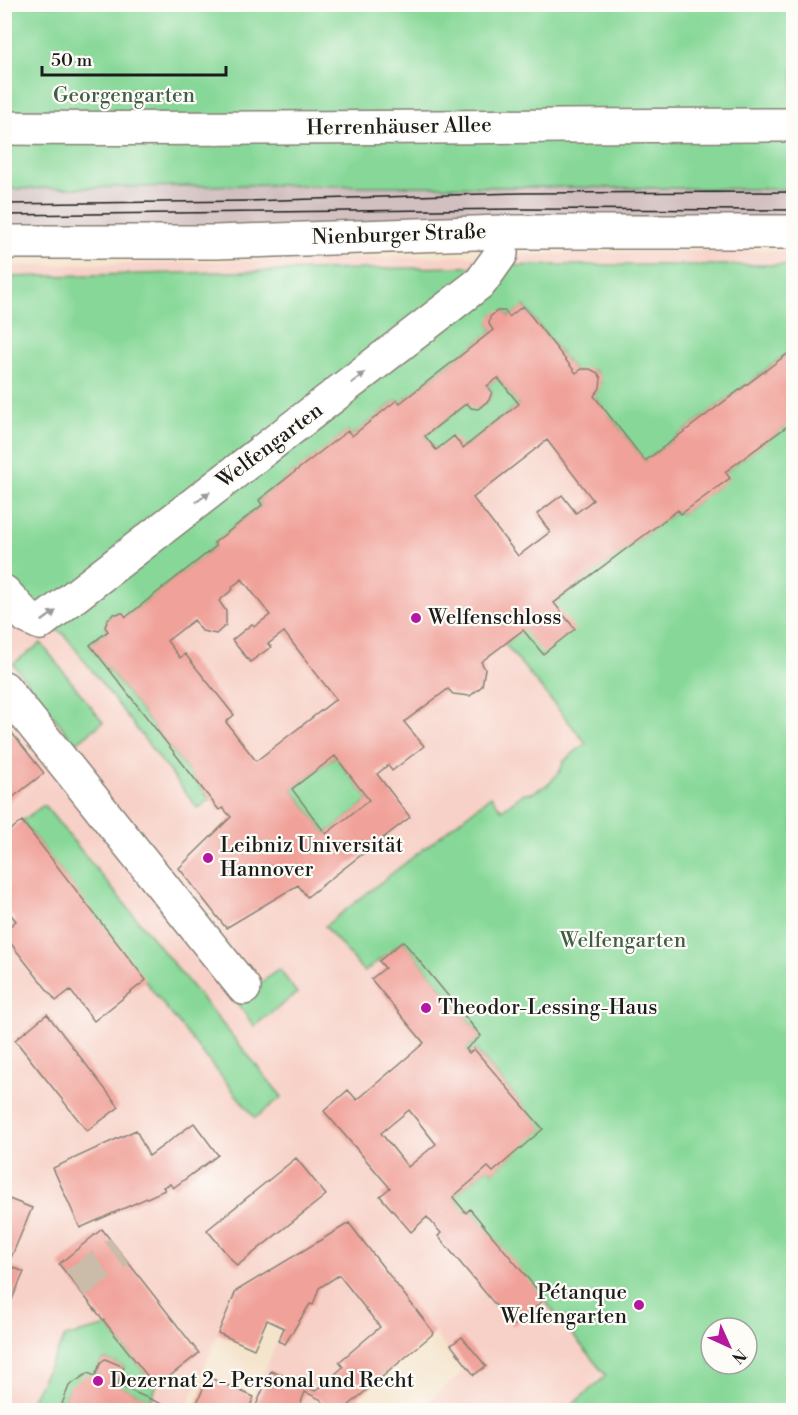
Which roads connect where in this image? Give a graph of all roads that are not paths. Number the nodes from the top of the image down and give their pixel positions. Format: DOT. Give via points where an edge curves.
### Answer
graph roads {
  1 [pos="794,125"];
  2 [pos="4,128"];
  3 [pos="502,232"];
  4 [pos="794,232"];
  5 [pos="4,242"];
  6 [pos="8,600"];
  7 [pos="4,688"];
  8 [pos="244,988"];
  1 -- 2 [label="street, Herrenhäuser Allee"];
  3 -- 4 [label="street, Nienburger Straße"];
  3 -- 5 [label="street, Nienburger Straße" via="216,242"];
  6 -- 3 [label="street, Welfengarten, one-way" via="27,617 40,622 481,282 501,254"];
  7 -- 8 [label="street"];
}
